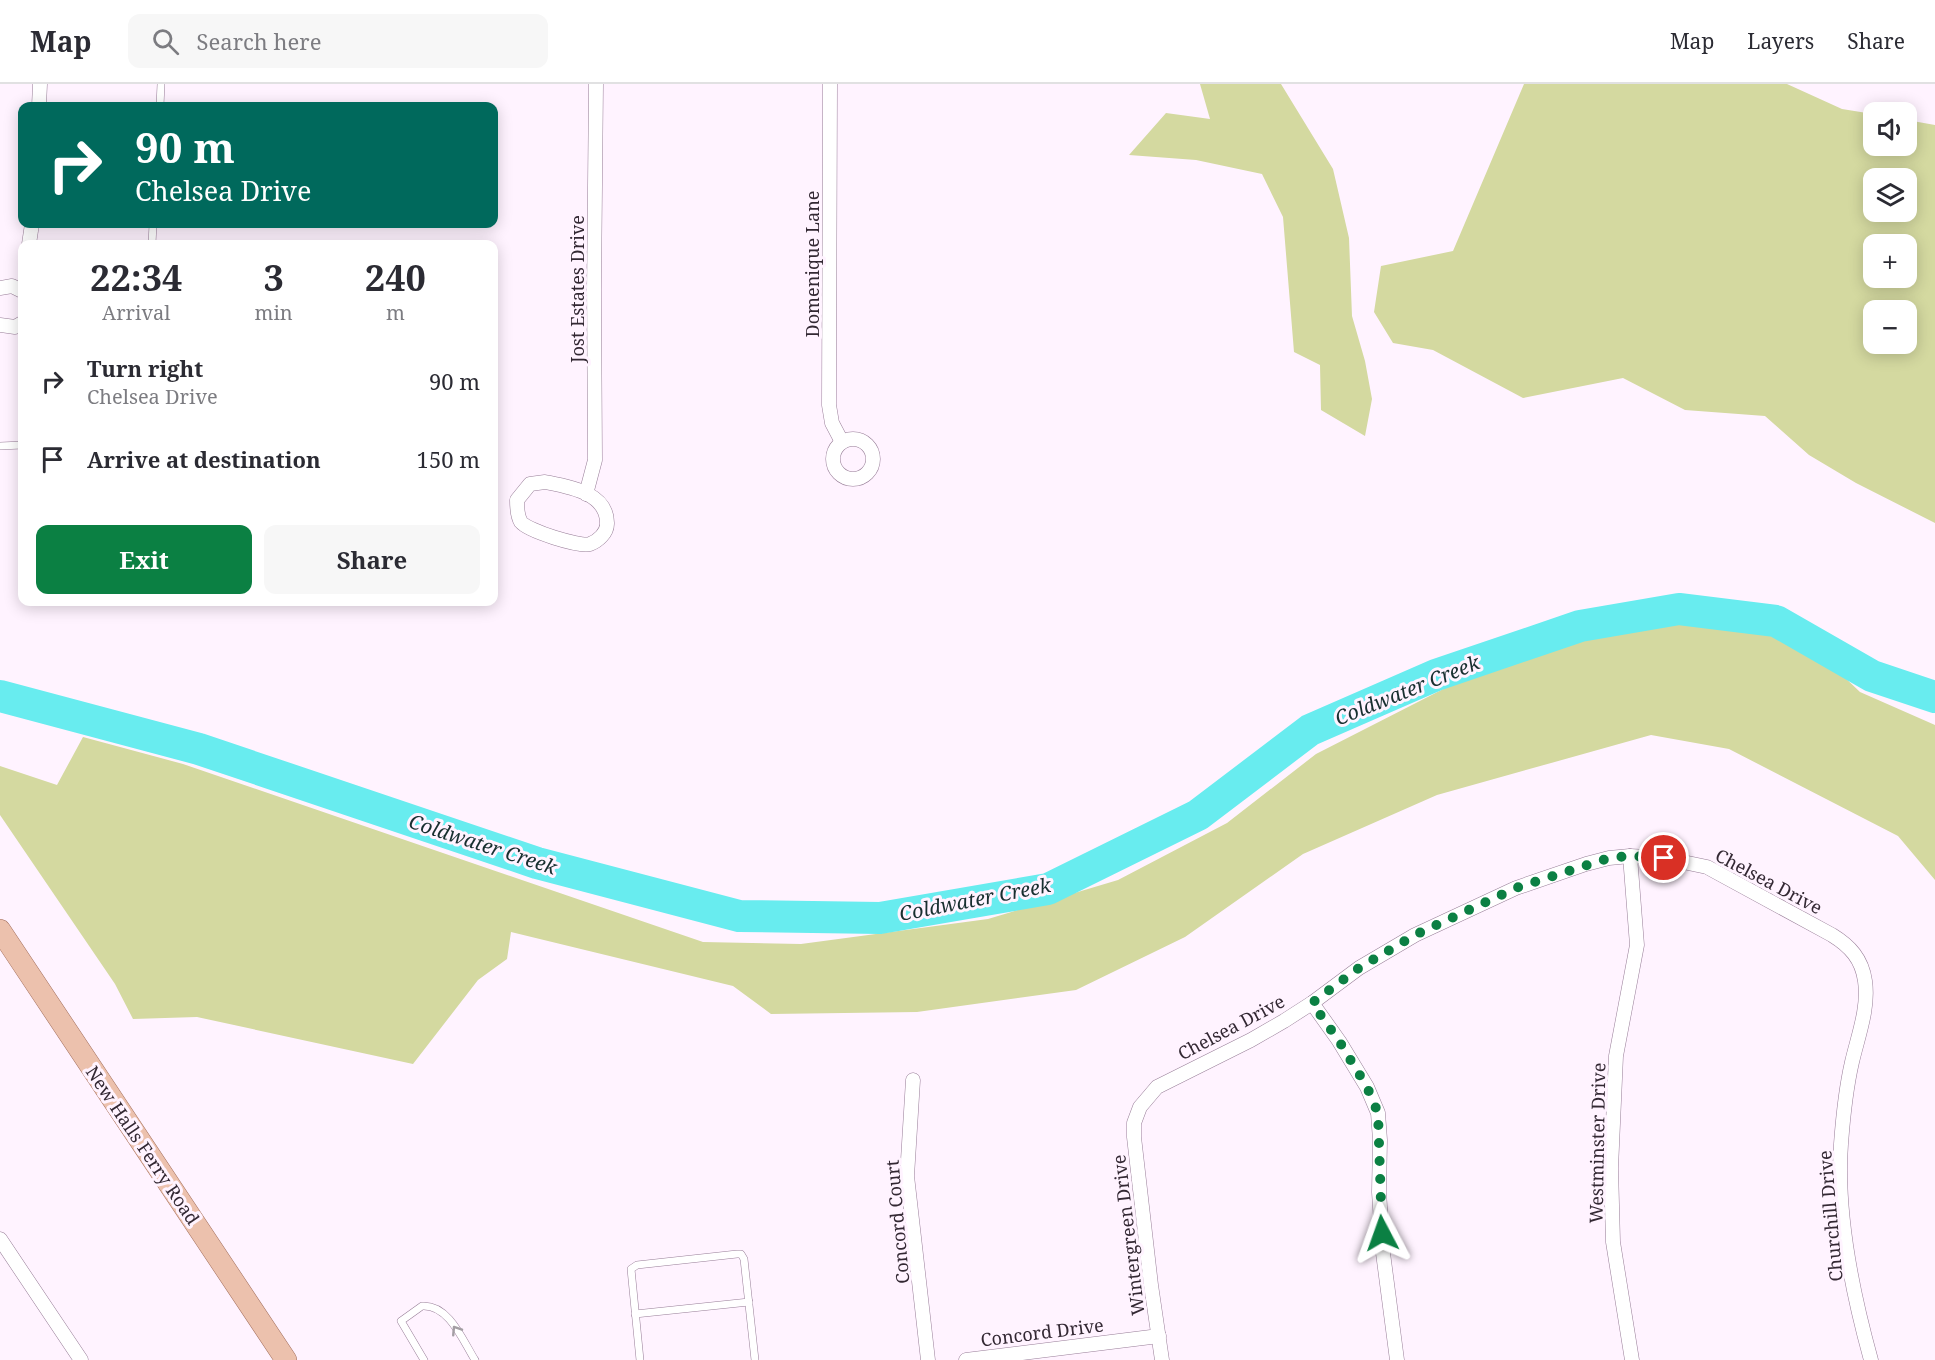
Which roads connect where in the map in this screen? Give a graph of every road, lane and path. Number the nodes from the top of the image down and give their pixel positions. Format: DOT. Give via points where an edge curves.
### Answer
graph roads {
  1 [pos="40,84"];
  2 [pos="160,84"];
  3 [pos="596,84"];
  4 [pos="830,84"];
  5 [pos="39,102"];
  6 [pos="160,102"];
  7 [pos="18,286"];
  8 [pos="0,288"];
  9 [pos="0,325"];
  10 [pos="18,325"];
  11 [pos="842,442"];
  12 [pos="18,445"];
  13 [pos="0,446"];
  14 [pos="586,494"];
  15 [pos="1630,856"];
  16 [pos="0,930"];
  17 [pos="1859,962"];
  18 [pos="1312,1003"];
  19 [pos="913,1080"];
  20 [pos="1140,1107"];
  21 [pos="0,1239"];
  22 [pos="749,1302"];
  23 [pos="635,1314"];
  24 [pos="1158,1336"];
  25 [pos="81,1360"];
  26 [pos="286,1360"];
  27 [pos="424,1360"];
  28 [pos="475,1360"];
  29 [pos="640,1360"];
  30 [pos="755,1360"];
  31 [pos="928,1360"];
  32 [pos="966,1360"];
  33 [pos="1162,1360"];
  34 [pos="1397,1360"];
  35 [pos="1632,1360"];
  36 [pos="1871,1360"];
  1 -- 5 [label="street"];
  2 -- 6 [label="lane"];
  3 -- 14 [label="street, Jost Estates Drive" via="596,460"];
  4 -- 11 [label="street, Domenique Lane" via="829,405 832,423"];
  7 -- 8 [label="street"];
  9 -- 10 [label="street"];
  12 -- 13 [label="lane"];
  14 -- 14 [label="street" via="545,482 530,484 517,500 517,510 521,522 532,529 588,544 600,538 607,528 607,512 600,502"];
  15 -- 17 [label="street, Chelsea Drive" via="1707,867 1841,941"];
  15 -- 18 [label="street, Chelsea Drive" via="1609,858 1516,888 1415,935 1359,968"];
  15 -- 35 [label="street, Westminster Drive" via="1637,945 1616,1056 1611,1168 1613,1242"];
  16 -- 26 [label="main road, New Halls Ferry Road"];
  17 -- 36 [label="street, Churchill Drive" via="1866,1002 1851,1065 1841,1144 1841,1185 1851,1276"];
  18 -- 20 [label="street, Chelsea Drive" via="1251,1040 1165,1082"];
  18 -- 34 [label="street" via="1367,1087 1378,1113 1383,1253"];
  19 -- 31 [label="street, Concord Court" via="907,1176"];
  20 -- 24 [label="street, Wintergreen Drive" via="1134,1137"];
  21 -- 25 [label="street"];
  22 -- 23 [label="lane"];
  22 -- 23 [label="lane" via="744,1259 737,1254 634,1266 631,1275"];
  22 -- 30 [label="lane"];
  23 -- 29 [label="lane"];
  24 -- 32 [label="street, Concord Drive"];
  24 -- 33 [label="street, Wintergreen Drive"];
  28 -- 27 [label="lane, one-way" via="447,1317 432,1306 422,1306 400,1321"];
}
